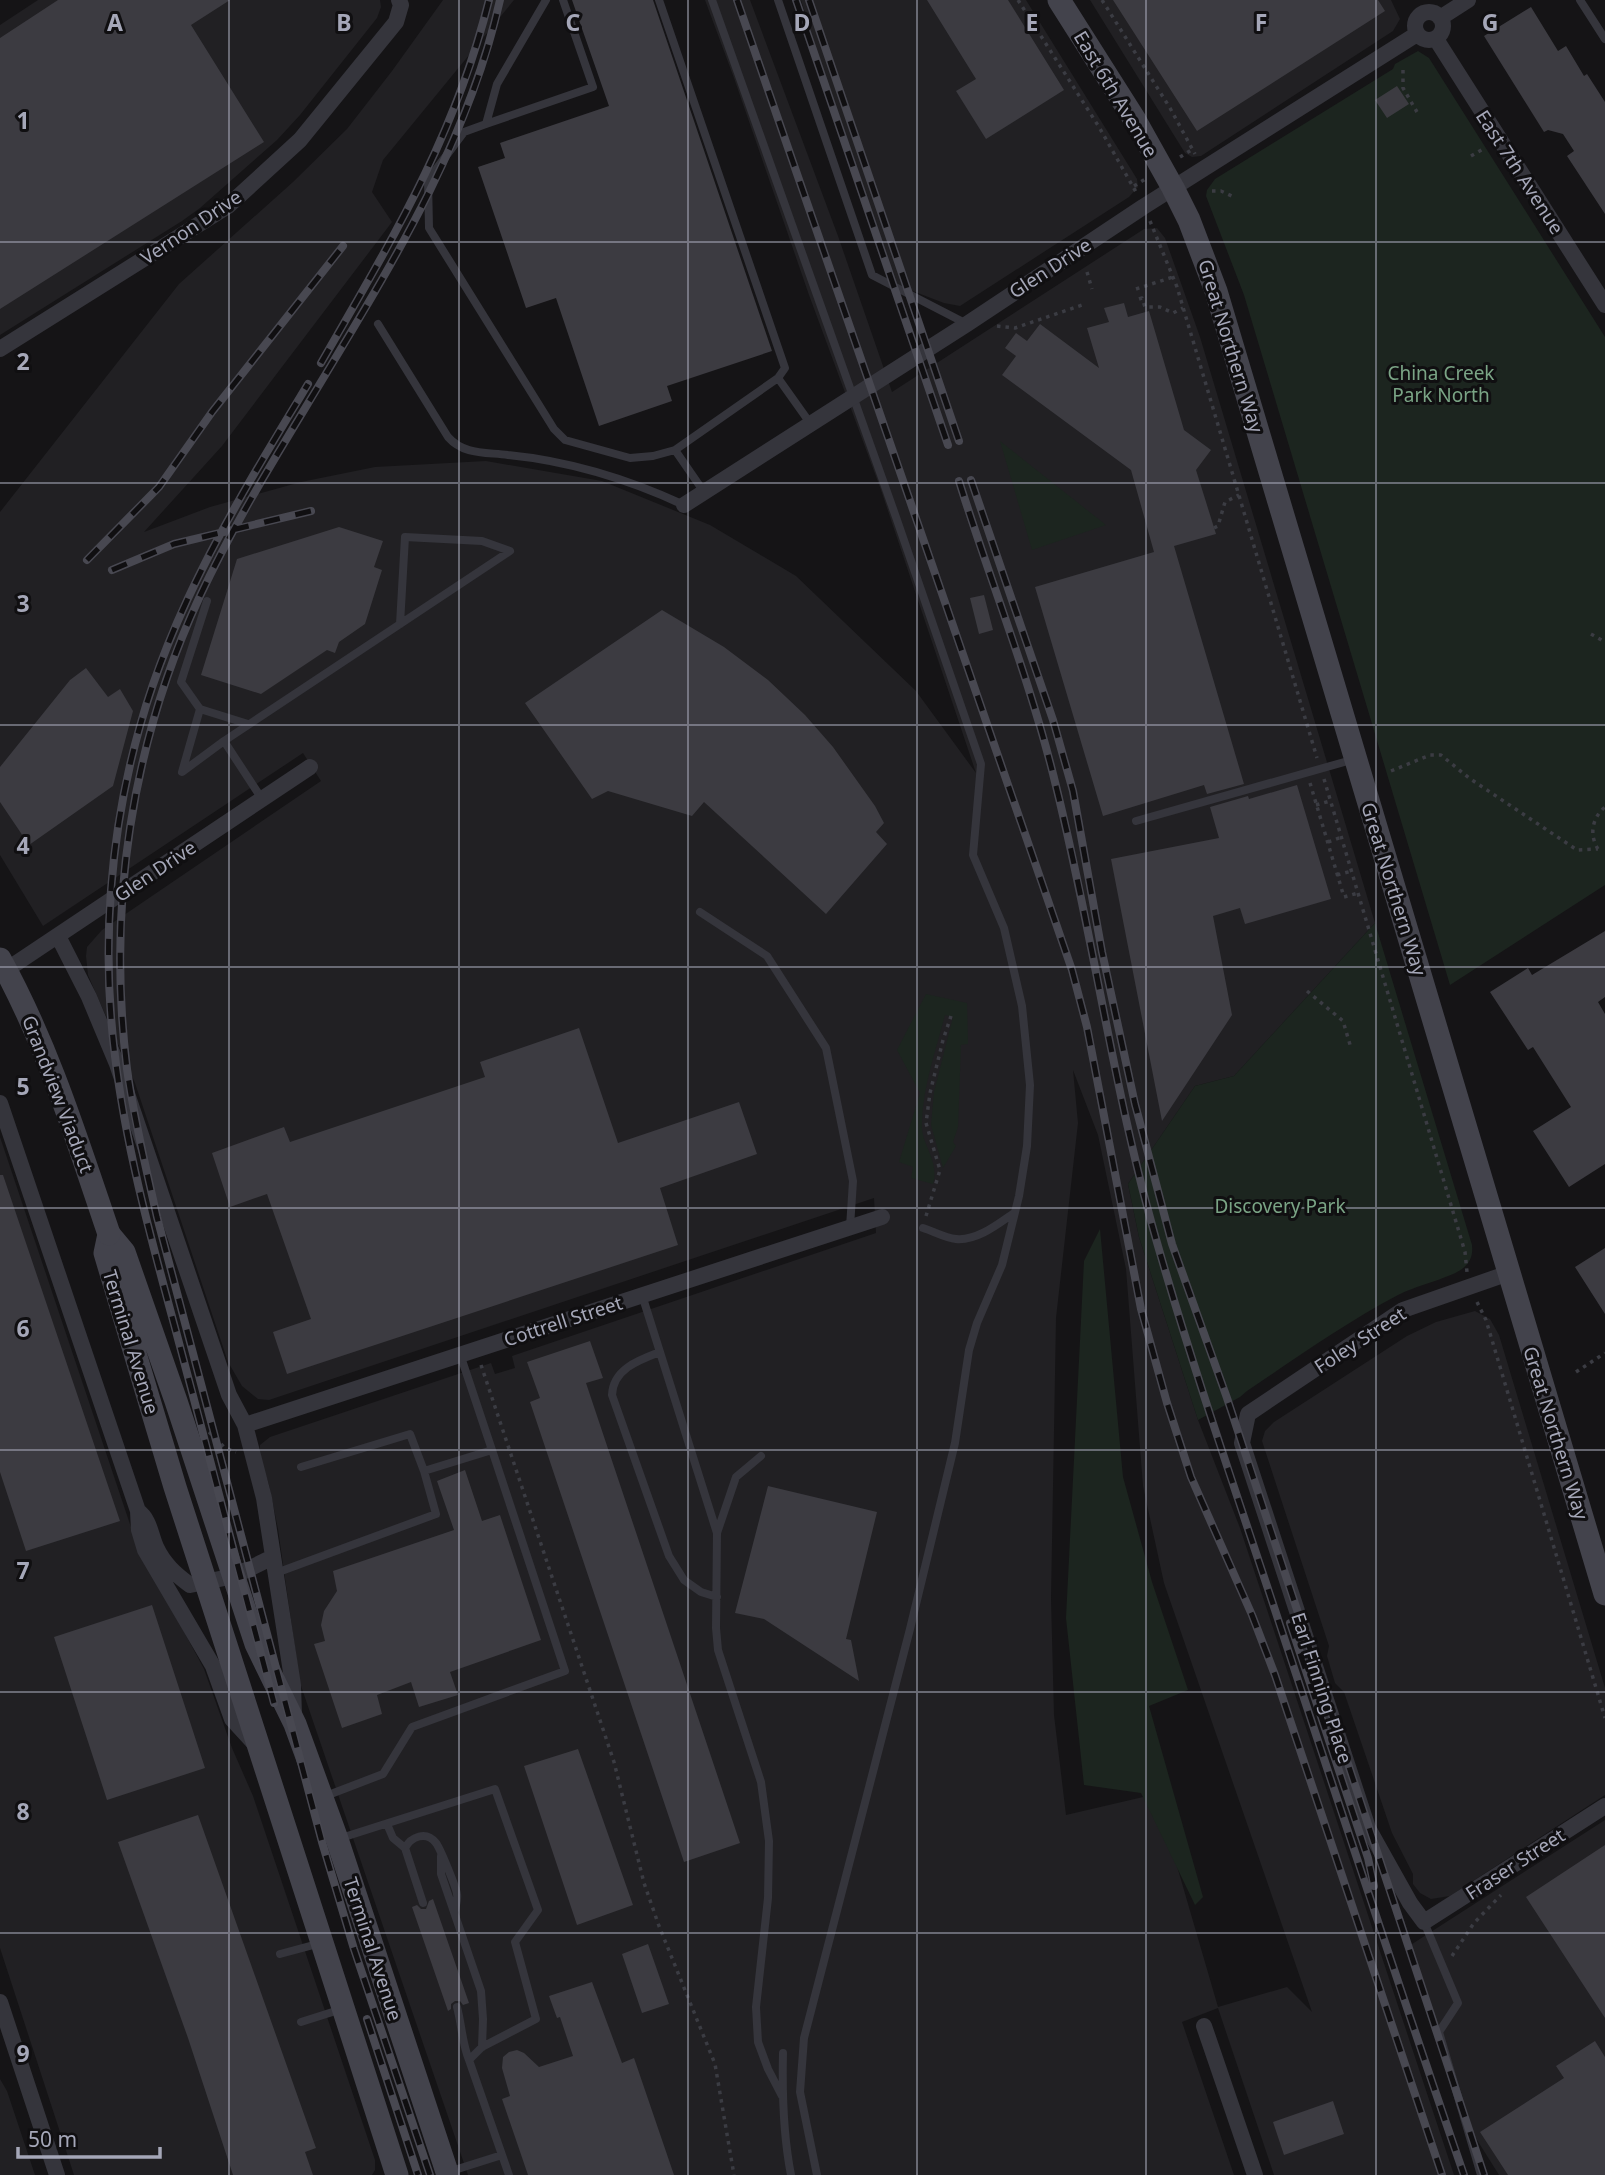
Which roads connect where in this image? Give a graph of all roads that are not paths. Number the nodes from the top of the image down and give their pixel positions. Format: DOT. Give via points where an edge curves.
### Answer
graph roads {
  1 [pos="546,0"];
  2 [pos="563,0"];
  3 [pos="659,0"];
  4 [pos="712,0"];
  5 [pos="778,0"];
  6 [pos="1059,0"];
  7 [pos="1412,0"];
  8 [pos="1468,0"];
  9 [pos="1580,0"];
  10 [pos="400,2"];
  11 [pos="1421,15"];
  12 [pos="1440,18"];
  13 [pos="1417,34"];
  14 [pos="1436,39"];
  15 [pos="1605,39"];
  16 [pos="486,124"];
  17 [pos="1173,188"];
  18 [pos="1605,305"];
  19 [pos="378,324"];
  20 [pos="967,324"];
  21 [pos="0,349"];
  22 [pos="778,378"];
  23 [pos="852,397"];
  24 [pos="810,423"];
  25 [pos="675,450"];
  26 [pos="704,492"];
  27 [pos="684,505"];
  28 [pos="206,601"];
  29 [pos="400,624"];
  30 [pos="200,709"];
  31 [pos="248,724"];
  32 [pos="224,741"];
  33 [pos="1355,759"];
  34 [pos="310,767"];
  35 [pos="262,799"];
  36 [pos="1136,821"];
  37 [pos="700,912"];
  38 [pos="58,936"];
  39 [pos="0,959"];
  40 [pos="0,974"];
  41 [pos="0,1103"];
  42 [pos="1014,1213"];
  43 [pos="882,1217"];
  44 [pos="850,1227"];
  45 [pos="923,1228"];
  46 [pos="109,1234"];
  47 [pos="1509,1273"];
  48 [pos="642,1295"];
  49 [pos="468,1352"];
  50 [pos="660,1352"];
  51 [pos="245,1425"];
  52 [pos="1242,1443"];
  53 [pos="492,1450"];
  54 [pos="761,1456"];
  55 [pos="301,1467"];
  56 [pos="424,1471"];
  57 [pos="138,1511"];
  58 [pos="717,1534"];
  59 [pos="275,1565"];
  60 [pos="234,1577"];
  61 [pos="207,1583"];
  62 [pos="1605,1594"];
  63 [pos="717,1597"];
  64 [pos="295,1724"];
  65 [pos="261,1751"];
  66 [pos="321,1797"];
  67 [pos="1605,1806"];
  68 [pos="387,1824"];
  69 [pos="337,1839"];
  70 [pos="405,1848"];
  71 [pos="423,1903"];
  72 [pos="1424,1922"];
  73 [pos="322,1942"];
  74 [pos="280,1954"];
  75 [pos="0,2003"];
  76 [pos="457,2007"];
  77 [pos="344,2009"];
  78 [pos="301,2022"];
  79 [pos="1204,2026"];
  80 [pos="482,2047"];
  81 [pos="783,2053"];
  82 [pos="469,2060"];
  83 [pos="782,2096"];
  84 [pos="502,2155"];
  85 [pos="444,2174"];
  86 [pos="57,2175"];
  87 [pos="397,2175"];
  88 [pos="509,2175"];
  89 [pos="791,2175"];
  90 [pos="817,2175"];
  91 [pos="1255,2175"];
  92 [pos="1481,2175"];
  1 -- 16 [label="lane" via="497,84"];
  2 -- 16 [label="lane" via="593,87"];
  3 -- 22 [label="lane" via="786,368"];
  4 -- 23 [label="lane"];
  5 -- 20 [label="lane" via="872,275"];
  6 -- 17 [label="main road, East 6th Avenue"];
  7 -- 11 [label="street"];
  8 -- 12 [label="street"];
  9 -- 15 [label="lane"];
  10 -- 21 [label="street, Vernon Drive" via="396,22 300,140 228,206"];
  11 -- 12 [label="street" via="1433,13"];
  11 -- 13 [label="street" via="1416,21"];
  12 -- 14 [label="street" via="1443,26"];
  13 -- 14 [label="street" via="1424,40"];
  13 -- 17 [label="street, Glen Drive"];
  14 -- 18 [label="street, East 7th Avenue"];
  16 -- 25 [label="lane" via="464,132 428,180 429,228 565,440 630,458"];
  17 -- 20 [label="street, Glen Drive"];
  17 -- 33 [label="main road, Great Northern Way" via="1216,291"];
  19 -- 27 [label="lane" via="457,447 573,466"];
  20 -- 23 [label="street, Glen Drive"];
  22 -- 24 [label="lane"];
  22 -- 25 [label="lane"];
  23 -- 24 [label="street, Glen Drive"];
  23 -- 42 [label="lane" via="981,764 973,855 1004,928 1022,1006 1030,1085 1027,1146"];
  24 -- 26 [label="street, Glen Drive"];
  25 -- 26 [label="lane"];
  26 -- 27 [label="street, Glen Drive"];
  28 -- 30 [label="lane" via="181,682"];
  29 -- 29 [label="lane" via="411,617 510,551 481,541 405,537"];
  29 -- 31 [label="lane"];
  30 -- 31 [label="lane"];
  30 -- 32 [label="lane" via="182,772"];
  31 -- 32 [label="lane"];
  32 -- 35 [label="lane"];
  33 -- 36 [label="lane"];
  33 -- 47 [label="main road, Great Northern Way"];
  34 -- 35 [label="street, Glen Drive"];
  35 -- 38 [label="street, Glen Drive"];
  37 -- 44 [label="lane" via="767,956 826,1048 853,1181"];
  38 -- 40 [label="street, Glen Drive"];
  38 -- 51 [label="street, Terminal Avenue" via="117,1064 229,1395"];
  39 -- 46 [label="main road, Grandview Viaduct, bridge" via="52,1069"];
  41 -- 57 [label="street, Terminal Avenue"];
  42 -- 45 [label="lane" via="968,1238 956,1239"];
  42 -- 90 [label="lane" via="1002,1265 969,1350 952,1456 804,2038 800,2092"];
  43 -- 44 [label="street, Cottrell Street"];
  44 -- 48 [label="street, Cottrell Street"];
  46 -- 60 [label="main road, Terminal Avenue" via="124,1252"];
  46 -- 61 [label="main road, Terminal Avenue" via="105,1253"];
  47 -- 52 [label="street, Foley Street" via="1403,1310 1248,1414"];
  47 -- 62 [label="main road, Great Northern Way"];
  48 -- 49 [label="street, Cottrell Street"];
  48 -- 50 [label="lane"];
  49 -- 51 [label="street, Cottrell Street"];
  49 -- 53 [label="lane"];
  50 -- 58 [label="lane"];
  50 -- 63 [label="lane" via="625,1369 612,1387 612,1395 669,1556 684,1580"];
  51 -- 59 [label="street, Terminal Avenue"];
  52 -- 72 [label="street, Earl Finning Place" via="1368,1828"];
  53 -- 56 [label="lane"];
  53 -- 66 [label="lane" via="565,1671 412,1727 383,1774"];
  54 -- 58 [label="lane" via="736,1477"];
  55 -- 56 [label="lane" via="410,1434"];
  56 -- 59 [label="lane" via="436,1514"];
  57 -- 61 [label="street" via="146,1517 156,1546 173,1573 190,1585"];
  57 -- 65 [label="street, Terminal Avenue" via="145,1550 213,1666 232,1719"];
  58 -- 63 [label="lane"];
  59 -- 60 [label="street"];
  59 -- 64 [label="street, Terminal Avenue"];
  60 -- 61 [label="street"];
  60 -- 64 [label="main road, Terminal Avenue" via="256,1644"];
  61 -- 65 [label="main road, Terminal Avenue"];
  63 -- 83 [label="lane" via="718,1650 761,1782 769,1841 756,2007 758,2042"];
  64 -- 66 [label="main road, Terminal Avenue"];
  65 -- 73 [label="main road, Terminal Avenue"];
  66 -- 69 [label="main road, Terminal Avenue"];
  67 -- 72 [label="street, Fraser Street"];
  68 -- 69 [label="lane"];
  68 -- 70 [label="lane" via="393,1838"];
  68 -- 80 [label="lane" via="495,1789 538,1910 515,1942 536,2019"];
  69 -- 85 [label="main road, Terminal Avenue"];
  70 -- 71 [label="lane"];
  70 -- 80 [label="lane" via="416,1837 427,1836 436,1842 457,1894 455,1911 481,1991"];
  72 -- 92 [label="lane" via="1458,2003 1438,2032"];
  73 -- 74 [label="lane"];
  73 -- 77 [label="main road, Terminal Avenue"];
  75 -- 86 [label="street"];
  76 -- 82 [label="lane"];
  77 -- 78 [label="lane"];
  77 -- 87 [label="main road, Terminal Avenue"];
  79 -- 91 [label="street"];
  80 -- 82 [label="lane"];
  81 -- 83 [label="lane"];
  82 -- 84 [label="lane"];
  83 -- 89 [label="lane"];
  84 -- 85 [label="lane"];
  84 -- 88 [label="lane"];
}
